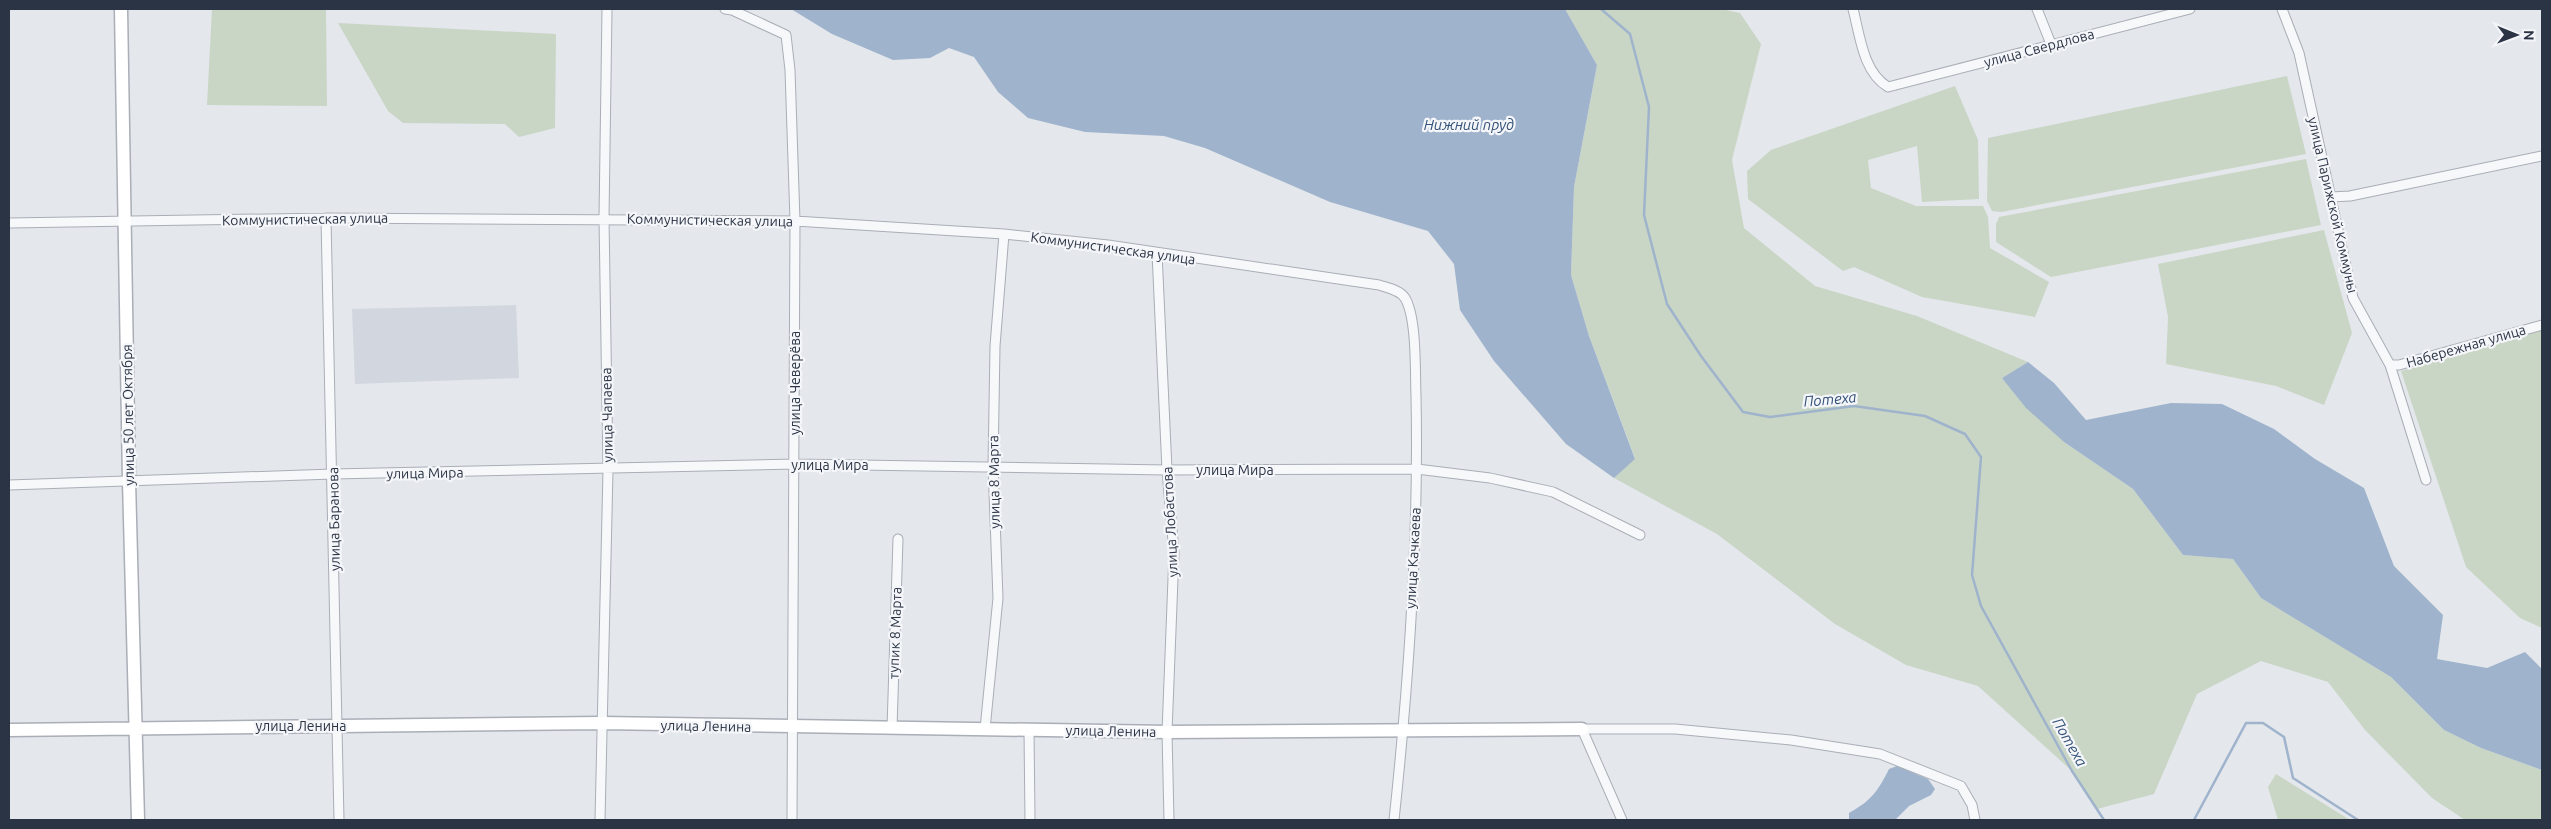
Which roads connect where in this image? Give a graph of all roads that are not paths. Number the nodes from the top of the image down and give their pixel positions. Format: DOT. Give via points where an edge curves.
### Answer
graph roads {
  1 [pos="121,9"];
  2 [pos="607,9"];
  3 [pos="725,9"];
  4 [pos="1854,9"];
  5 [pos="2037,9"];
  6 [pos="2190,9"];
  7 [pos="2282,9"];
  8 [pos="2051,44"];
  9 [pos="2542,156"];
  10 [pos="2331,197"];
  11 [pos="326,218"];
  12 [pos="604,218"];
  13 [pos="124,221"];
  14 [pos="795,221"];
  15 [pos="9,223"];
  16 [pos="1004,234"];
  17 [pos="1156,253"];
  18 [pos="1404,296"];
  19 [pos="2542,325"];
  20 [pos="2390,365"];
  21 [pos="795,464"];
  22 [pos="993,466"];
  23 [pos="1417,469"];
  24 [pos="608,470"];
  25 [pos="1167,470"];
  26 [pos="333,474"];
  27 [pos="2426,480"];
  28 [pos="129,481"];
  29 [pos="9,485"];
  30 [pos="1640,535"];
  31 [pos="898,538"];
  32 [pos="601,723"];
  33 [pos="338,726"];
  34 [pos="136,727"];
  35 [pos="791,728"];
  36 [pos="892,728"];
  37 [pos="985,729"];
  38 [pos="1582,729"];
  39 [pos="9,730"];
  40 [pos="1028,730"];
  41 [pos="1404,730"];
  42 [pos="1167,732"];
  43 [pos="138,820"];
  44 [pos="339,820"];
  45 [pos="600,820"];
  46 [pos="792,820"];
  47 [pos="1030,820"];
  48 [pos="1169,820"];
  49 [pos="1394,820"];
  50 [pos="1622,820"];
  51 [pos="1975,820"];
  1 -- 13 [label="street, улица 50 лет Октября"];
  2 -- 12 [label="street, улица Чапаева"];
  3 -- 14 [label="street, улица Чеверёва" via="786,35"];
  4 -- 8 [label="street, улица Свердлова" via="1872,72 1888,87"];
  5 -- 8 [label="street"];
  6 -- 8 [label="street, улица Свердлова"];
  7 -- 10 [label="street, улица Парижской Коммуны" via="2299,53"];
  9 -- 10 [label="street" via="2350,196"];
  10 -- 20 [label="street, улица Парижской Коммуны" via="2353,298"];
  11 -- 12 [label="street, Коммунистическая улица"];
  11 -- 13 [label="street, Коммунистическая улица"];
  11 -- 26 [label="street, улица Баранова"];
  12 -- 14 [label="street, Коммунистическая улица"];
  12 -- 24 [label="street, улица Чапаева"];
  13 -- 15 [label="street, Коммунистическая улица"];
  13 -- 28 [label="street, улица 50 лет Октября"];
  14 -- 16 [label="street, Коммунистическая улица"];
  14 -- 21 [label="street, улица Чеверёва"];
  16 -- 17 [label="street, Коммунистическая улица"];
  16 -- 22 [label="street, улица 8 Марта" via="995,346"];
  17 -- 18 [label="street, Коммунистическая улица" via="1379,285"];
  17 -- 25 [label="street, улица Лобастова"];
  18 -- 23 [label="street, улица Качкаева" via="1415,351"];
  19 -- 20 [label="street, Набережная улица"];
  20 -- 27 [label="street, улица Парижской Коммуны"];
  21 -- 22 [label="street, улица Мира"];
  21 -- 24 [label="street, улица Мира"];
  21 -- 35 [label="street, улица Чеверёва"];
  22 -- 25 [label="street, улица Мира"];
  22 -- 37 [label="street, улица 8 Марта" via="998,598"];
  23 -- 25 [label="street, улица Мира"];
  23 -- 30 [label="street, улица Мира" via="1490,478 1553,492"];
  23 -- 41 [label="street, улица Качкаева"];
  24 -- 26 [label="street, улица Мира"];
  24 -- 32 [label="street, улица Чапаева"];
  25 -- 42 [label="street, улица Лобастова" via="1174,553"];
  26 -- 28 [label="street, улица Мира"];
  26 -- 33 [label="street, улица Баранова"];
  28 -- 29 [label="street, улица Мира"];
  28 -- 34 [label="street, улица 50 лет Октября"];
  31 -- 36 [label="street, тупик 8 Марта"];
  32 -- 33 [label="street, улица Ленина"];
  32 -- 35 [label="street, улица Ленина"];
  32 -- 45 [label="street, улица Чапаева"];
  33 -- 34 [label="street, улица Ленина"];
  33 -- 44 [label="street, улица Баранова"];
  34 -- 39 [label="street, улица Ленина"];
  34 -- 43 [label="street, улица 50 лет Октября"];
  35 -- 36 [label="street, улица Ленина"];
  35 -- 46 [label="street, улица Чеверёва"];
  36 -- 37 [label="street, улица Ленина"];
  37 -- 40 [label="street, улица Ленина"];
  38 -- 41 [label="street, улица Ленина"];
  38 -- 50 [label="street"];
  38 -- 51 [label="street" via="1675,729 1791,740 1880,754 1961,786 1972,805"];
  40 -- 42 [label="street, улица Ленина"];
  40 -- 47 [label="street"];
  41 -- 42 [label="street, улица Ленина"];
  41 -- 49 [label="street, улица Качкаева"];
  42 -- 48 [label="street, улица Лобастова"];
}
